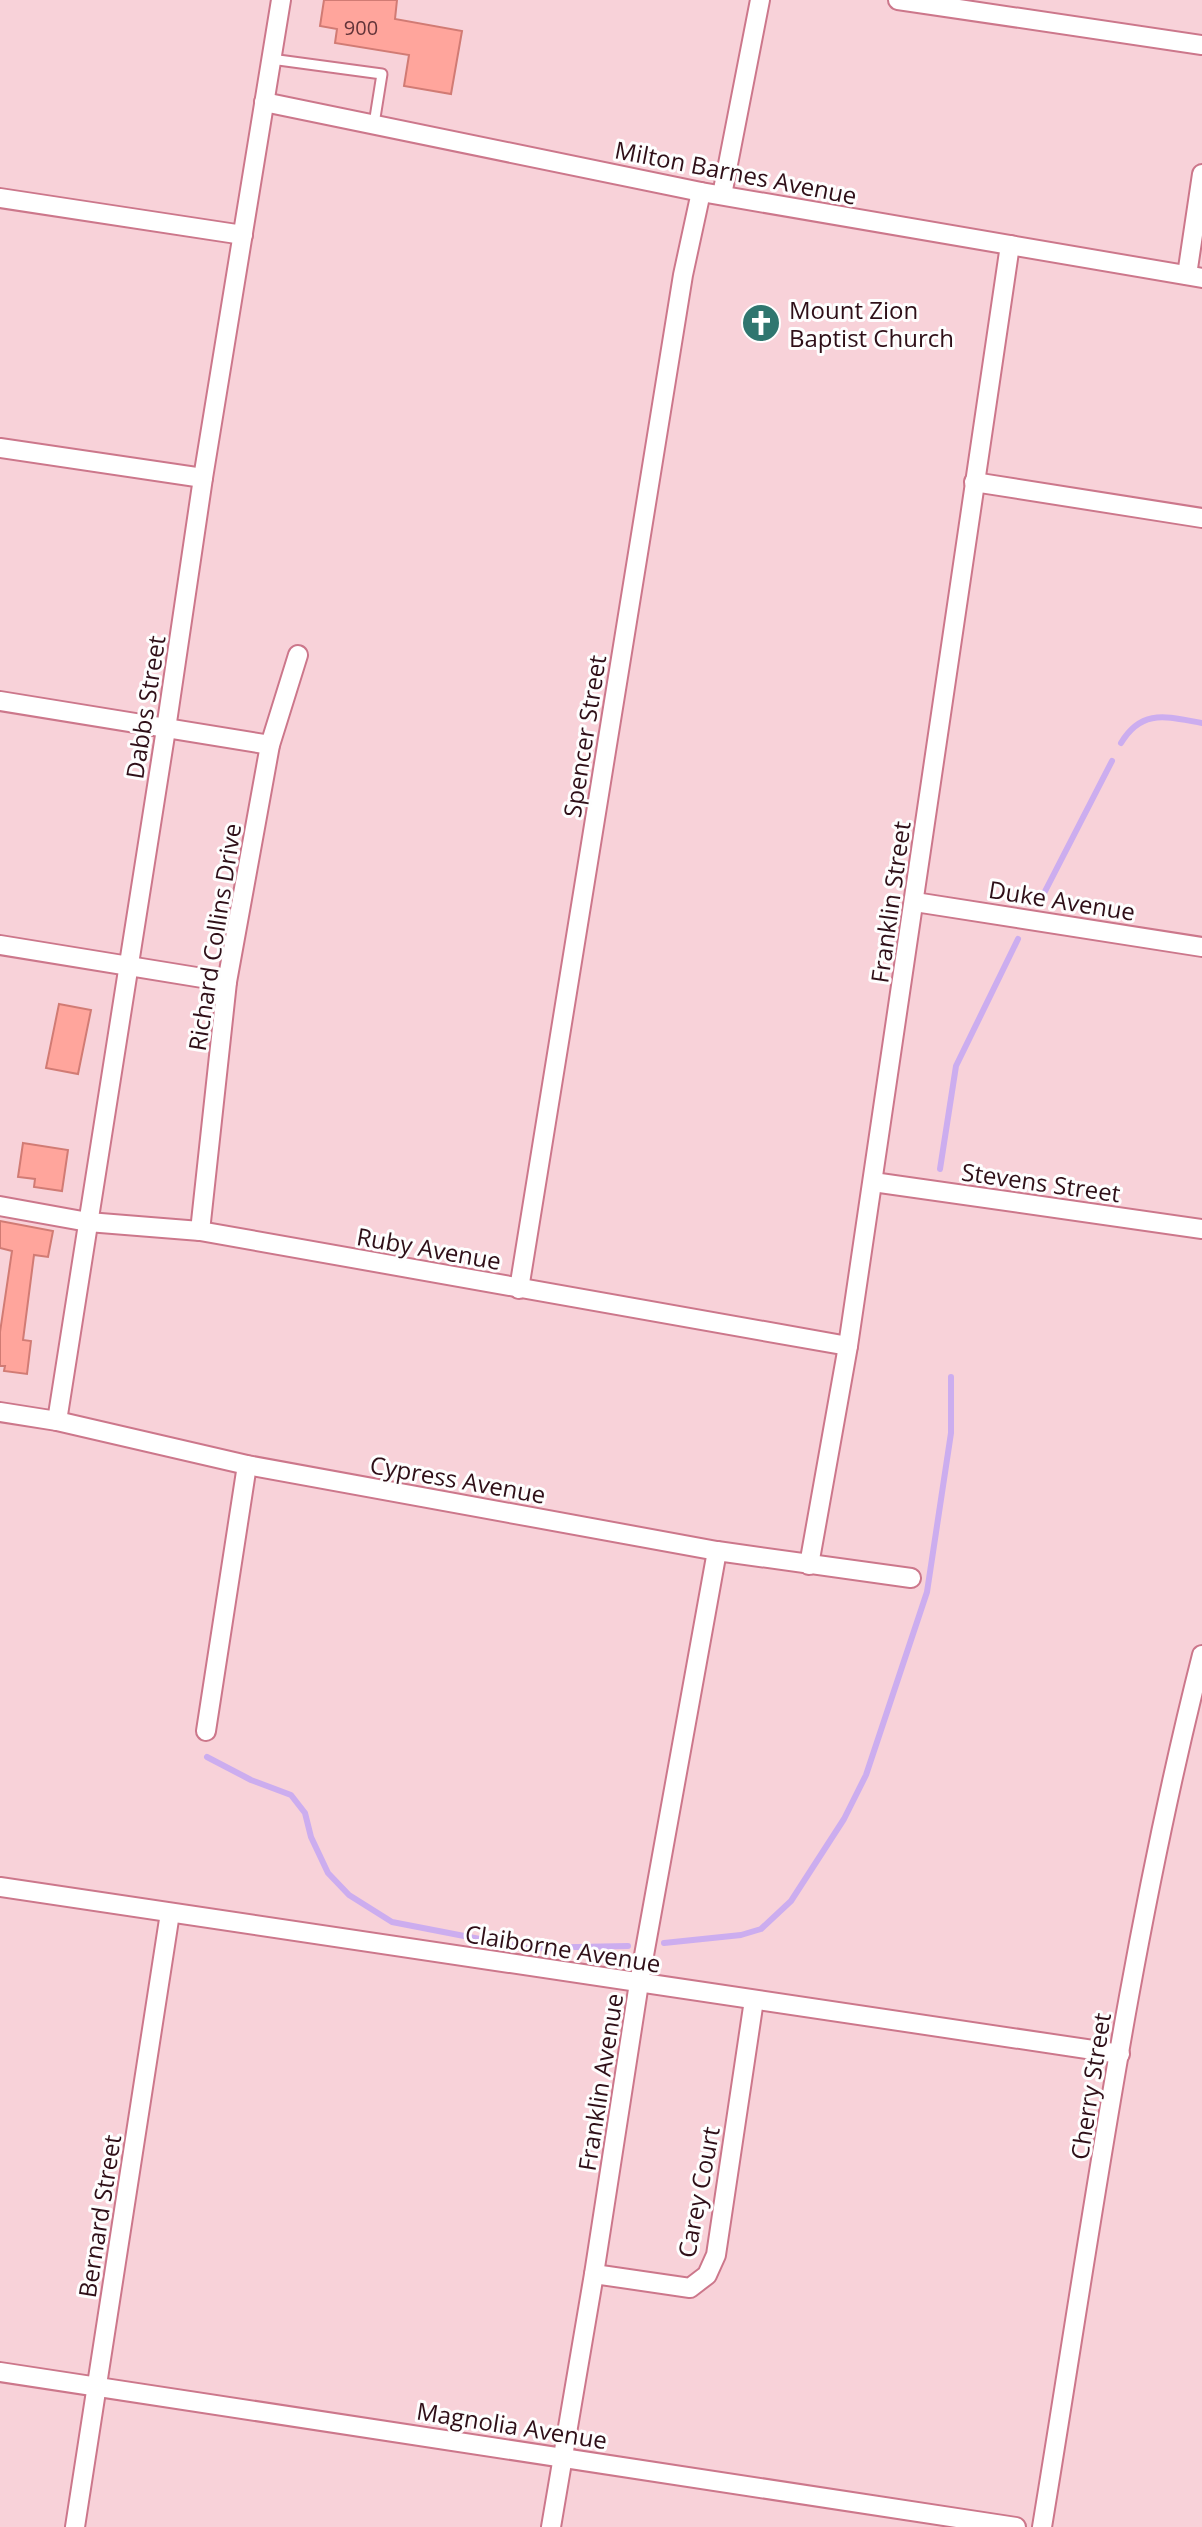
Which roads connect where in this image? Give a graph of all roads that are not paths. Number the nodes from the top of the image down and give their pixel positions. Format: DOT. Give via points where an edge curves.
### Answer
graph roads {
  1 [pos="281,0"];
  2 [pos="760,0"];
  3 [pos="898,0"];
  4 [pos="997,8"];
  5 [pos="1202,45"];
  6 [pos="271,59"];
  7 [pos="264,102"];
  8 [pos="374,124"];
  9 [pos="1202,174"];
  10 [pos="701,192"];
  11 [pos="722,195"];
  12 [pos="0,198"];
  13 [pos="243,235"];
  14 [pos="1010,245"];
  15 [pos="1194,277"];
  16 [pos="0,448"];
  17 [pos="203,478"];
  18 [pos="974,482"];
  19 [pos="1202,518"];
  20 [pos="298,655"];
  21 [pos="0,701"];
  22 [pos="166,729"];
  23 [pos="270,745"];
  24 [pos="915,902"];
  25 [pos="0,945"];
  26 [pos="1202,947"];
  27 [pos="128,964"];
  28 [pos="227,982"];
  29 [pos="873,1182"];
  30 [pos="0,1206"];
  31 [pos="88,1222"];
  32 [pos="1202,1229"];
  33 [pos="200,1231"];
  34 [pos="519,1289"];
  35 [pos="848,1346"];
  36 [pos="0,1412"];
  37 [pos="57,1421"];
  38 [pos="247,1465"];
  39 [pos="717,1551"];
  40 [pos="809,1565"];
  41 [pos="911,1578"];
  42 [pos="1202,1655"];
  43 [pos="206,1731"];
  44 [pos="0,1887"];
  45 [pos="170,1913"];
  46 [pos="639,1983"];
  47 [pos="754,2000"];
  48 [pos="1120,2054"];
  49 [pos="594,2274"];
  50 [pos="0,2372"];
  51 [pos="96,2388"];
  52 [pos="561,2457"];
  53 [pos="75,2527"];
  54 [pos="551,2527"];
  55 [pos="1016,2527"];
  56 [pos="1042,2527"];
  1 -- 6 [label="street, Dabbs Street"];
  2 -- 11 [label="street"];
  3 -- 4 [label="street"];
  4 -- 5 [label="street"];
  6 -- 7 [label="street, Dabbs Street"];
  6 -- 8 [label="lane" via="382,74"];
  7 -- 8 [label="street, Milton Barnes Avenue"];
  7 -- 13 [label="street, Dabbs Street"];
  8 -- 10 [label="street, Milton Barnes Avenue"];
  9 -- 15 [label="street"];
  10 -- 11 [label="street, Milton Barnes Avenue"];
  10 -- 34 [label="street, Spencer Street" via="677,306"];
  11 -- 14 [label="street, Milton Barnes Avenue"];
  12 -- 13 [label="street"];
  13 -- 17 [label="street, Dabbs Street"];
  14 -- 15 [label="street, Milton Barnes Avenue"];
  14 -- 18 [label="street, Franklin Street"];
  16 -- 17 [label="street"];
  17 -- 22 [label="street, Dabbs Street"];
  18 -- 19 [label="street"];
  18 -- 24 [label="street, Franklin Street"];
  20 -- 23 [label="street, Richard Collins Drive"];
  21 -- 22 [label="street"];
  22 -- 23 [label="street"];
  22 -- 27 [label="street, Dabbs Street"];
  23 -- 28 [label="street, Richard Collins Drive"];
  24 -- 26 [label="street, Duke Avenue"];
  24 -- 29 [label="street, Franklin Street"];
  25 -- 27 [label="street"];
  27 -- 28 [label="street"];
  27 -- 31 [label="street, Dabbs Street"];
  28 -- 33 [label="street, Richard Collins Drive"];
  29 -- 32 [label="street, Stevens Street"];
  29 -- 35 [label="street, Franklin Street"];
  30 -- 31 [label="street, Ruby Avenue"];
  31 -- 33 [label="street, Ruby Avenue"];
  31 -- 37 [label="street, Dabbs Street"];
  33 -- 34 [label="street, Ruby Avenue"];
  34 -- 35 [label="street, Ruby Avenue"];
  35 -- 40 [label="street, Franklin Street"];
  36 -- 37 [label="street, Cypress Avenue"];
  37 -- 38 [label="street, Cypress Avenue"];
  38 -- 39 [label="street, Cypress Avenue"];
  38 -- 43 [label="street"];
  39 -- 40 [label="street, Cypress Avenue"];
  39 -- 46 [label="street, Franklin Avenue"];
  40 -- 41 [label="street, Cypress Avenue"];
  42 -- 48 [label="street, Cherry Street" via="1162,1820"];
  44 -- 45 [label="street, Claiborne Avenue"];
  45 -- 46 [label="street, Claiborne Avenue"];
  45 -- 51 [label="street, Bernard Street"];
  46 -- 47 [label="street, Claiborne Avenue"];
  46 -- 49 [label="street, Franklin Avenue"];
  47 -- 48 [label="street, Claiborne Avenue"];
  47 -- 49 [label="street, Carey Court" via="716,2255 707,2275 690,2288"];
  48 -- 56 [label="street, Cherry Street"];
  49 -- 52 [label="street, Franklin Avenue"];
  50 -- 51 [label="street, Magnolia Avenue"];
  51 -- 52 [label="street, Magnolia Avenue"];
  51 -- 53 [label="street, Bernard Street"];
  52 -- 54 [label="street, Franklin Avenue"];
  52 -- 55 [label="street, Magnolia Avenue"];
}
